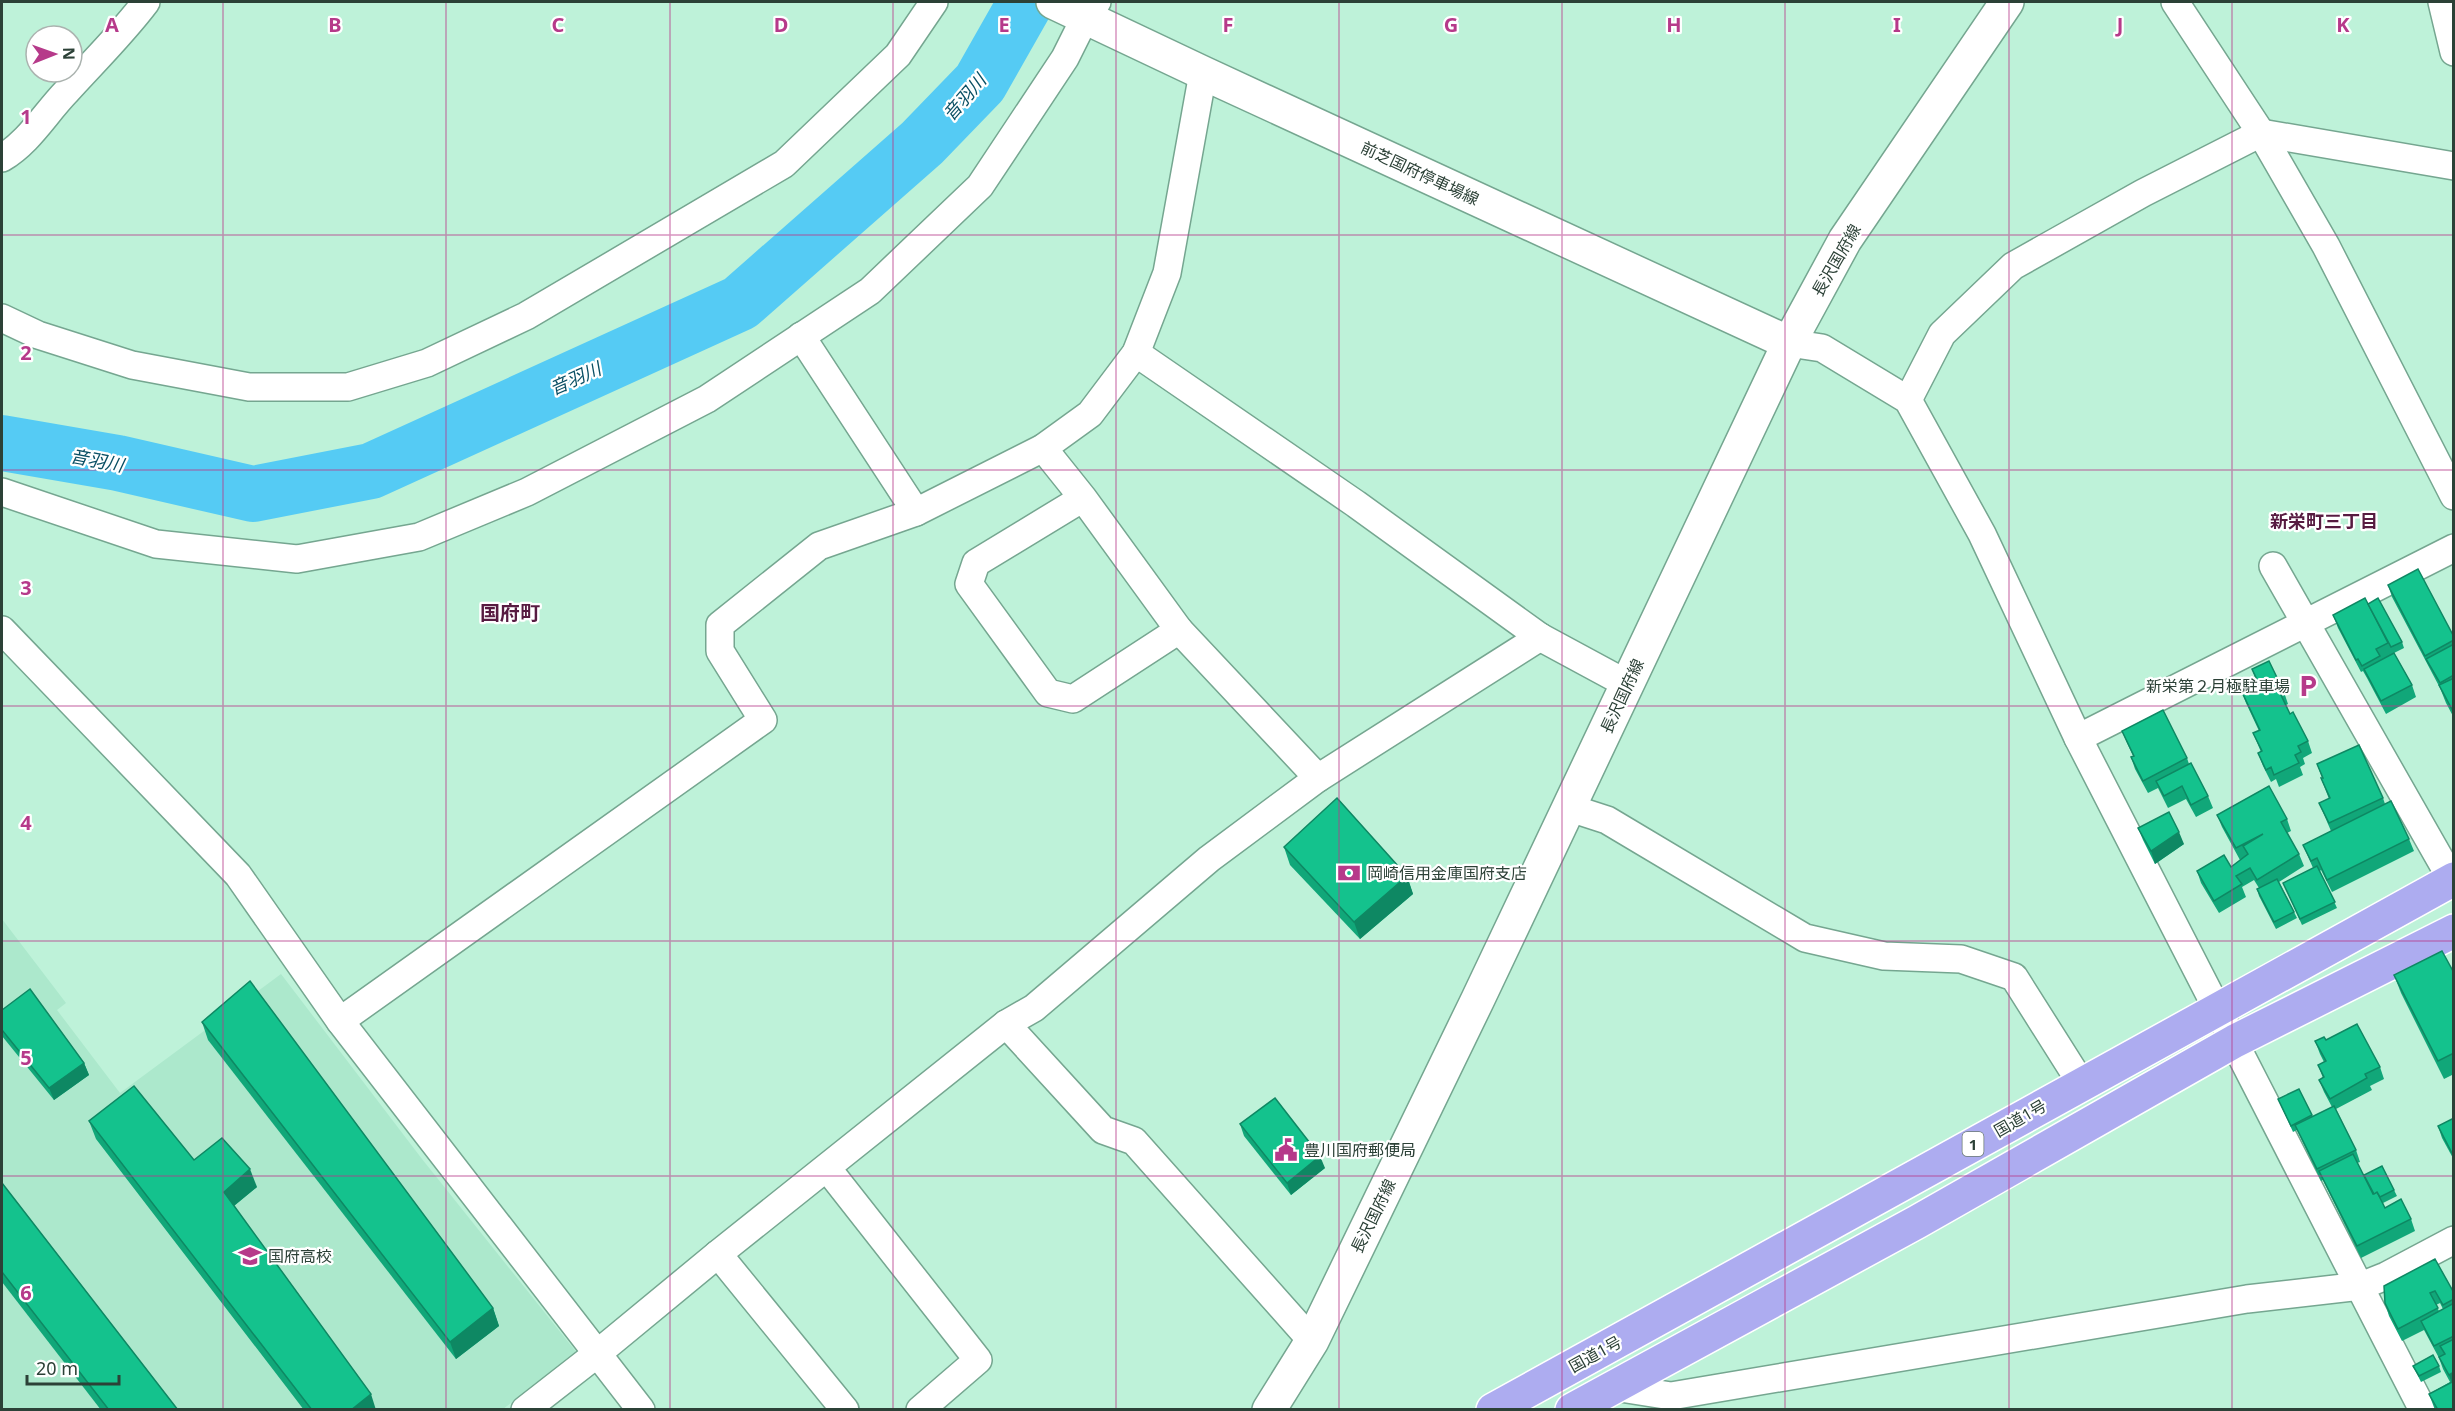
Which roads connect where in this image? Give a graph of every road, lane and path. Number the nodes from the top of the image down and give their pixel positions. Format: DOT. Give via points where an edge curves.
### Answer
graph roads {
  1 [pos="146,2"];
  2 [pos="934,2"];
  3 [pos="1053,2"];
  4 [pos="2007,2"];
  5 [pos="2175,2"];
  6 [pos="2442,2"];
  7 [pos="1091,10"];
  8 [pos="2454,52"];
  9 [pos="1203,73"];
  10 [pos="2261,133"];
  11 [pos="2,158"];
  12 [pos="2454,166"];
  13 [pos="2,318"];
  14 [pos="801,336"];
  15 [pos="1789,343"];
  16 [pos="1136,353"];
  17 [pos="1908,400"];
  18 [pos="1042,448"];
  19 [pos="2,492"];
  20 [pos="2454,496"];
  21 [pos="1083,498"];
  22 [pos="916,512"];
  23 [pos="2454,548"];
  24 [pos="2273,566"];
  25 [pos="2306,623"];
  26 [pos="2,630"];
  27 [pos="1179,630"];
  28 [pos="1540,637"];
  29 [pos="1627,684"];
  30 [pos="2078,738"];
  31 [pos="1318,778"];
  32 [pos="1570,808"];
  33 [pos="2453,880"];
  34 [pos="2454,931"];
  35 [pos="2218,1009"];
  36 [pos="340,1021"];
  37 [pos="1006,1024"];
  38 [pos="2235,1041"];
  39 [pos="2081,1083"];
  40 [pos="827,1168"];
  41 [pos="2454,1240"];
  42 [pos="718,1254"];
  43 [pos="2361,1286"];
  44 [pos="1312,1341"];
  45 [pos="598,1353"];
  46 [pos="1614,1387"];
  47 [pos="525,1410"];
  48 [pos="641,1410"];
  49 [pos="845,1410"];
  50 [pos="920,1410"];
  51 [pos="1269,1410"];
  52 [pos="1493,1410"];
  53 [pos="1572,1410"];
  54 [pos="2424,1410"];
  1 -- 11 [label="street" via="19,148"];
  2 -- 13 [label="street" via="898,55 784,164 526,316 427,363 348,387 249,387 132,365 38,335"];
  3 -- 7 [label="main road, 前芝国府停車場線"];
  4 -- 15 [label="main road, 長沢国府線" via="1845,240"];
  5 -- 10 [label="street"];
  6 -- 8 [label="street"];
  7 -- 9 [label="main road, 前芝国府停車場線"];
  7 -- 14 [label="street" via="1065,58 980,186 870,291"];
  9 -- 15 [label="main road, 前芝国府停車場線"];
  9 -- 16 [label="street" via="1167,273"];
  10 -- 12 [label="street"];
  10 -- 17 [label="street" via="2013,266 1942,334"];
  10 -- 20 [label="street" via="2326,246"];
  14 -- 19 [label="street" via="696,404 526,492 419,537 297,559 156,544"];
  14 -- 22 [label="street"];
  15 -- 17 [label="street" via="1822,348"];
  15 -- 29 [label="main road, 長沢国府線"];
  16 -- 18 [label="street" via="1090,414"];
  16 -- 28 [label="street"];
  17 -- 30 [label="street" via="1982,534"];
  18 -- 21 [label="street"];
  18 -- 22 [label="street"];
  21 -- 27 [label="street"];
  21 -- 27 [label="street" via="976,563 969,584 975,593 1048,693 1072,699"];
  22 -- 36 [label="street" via="819,546 720,625 720,651 763,720"];
  23 -- 25 [label="street"];
  24 -- 25 [label="street"];
  25 -- 30 [label="street"];
  25 -- 33 [label="street"];
  26 -- 36 [label="street" via="238,875"];
  27 -- 31 [label="street"];
  28 -- 29 [label="street"];
  28 -- 31 [label="street"];
  29 -- 32 [label="main road, 長沢国府線"];
  30 -- 35 [label="street"];
  31 -- 37 [label="street" via="1209,859 1034,1008"];
  32 -- 39 [label="street" via="1607,820 1805,938 1884,956 1961,959 2014,977"];
  32 -- 44 [label="main road, 長沢国府線"];
  33 -- 35 [label="highway, 国道1号 / 1"];
  34 -- 38 [label="highway"];
  35 -- 38 [label="street"];
  35 -- 39 [label="highway, 国道1号 / 1"];
  36 -- 45 [label="street"];
  37 -- 40 [label="street"];
  37 -- 44 [label="street" via="1103,1130 1134,1141"];
  38 -- 43 [label="street"];
  38 -- 46 [label="highway" via="1917,1222"];
  39 -- 52 [label="highway, 国道1号 / 1"];
  40 -- 42 [label="street"];
  40 -- 50 [label="street" via="978,1360"];
  41 -- 43 [label="street"];
  42 -- 45 [label="street"];
  42 -- 49 [label="street"];
  43 -- 46 [label="street" via="2247,1299 1671,1396"];
  43 -- 54 [label="street"];
  44 -- 51 [label="main road, 長沢国府線"];
  45 -- 47 [label="street"];
  45 -- 48 [label="street"];
  46 -- 53 [label="highway"];
}
